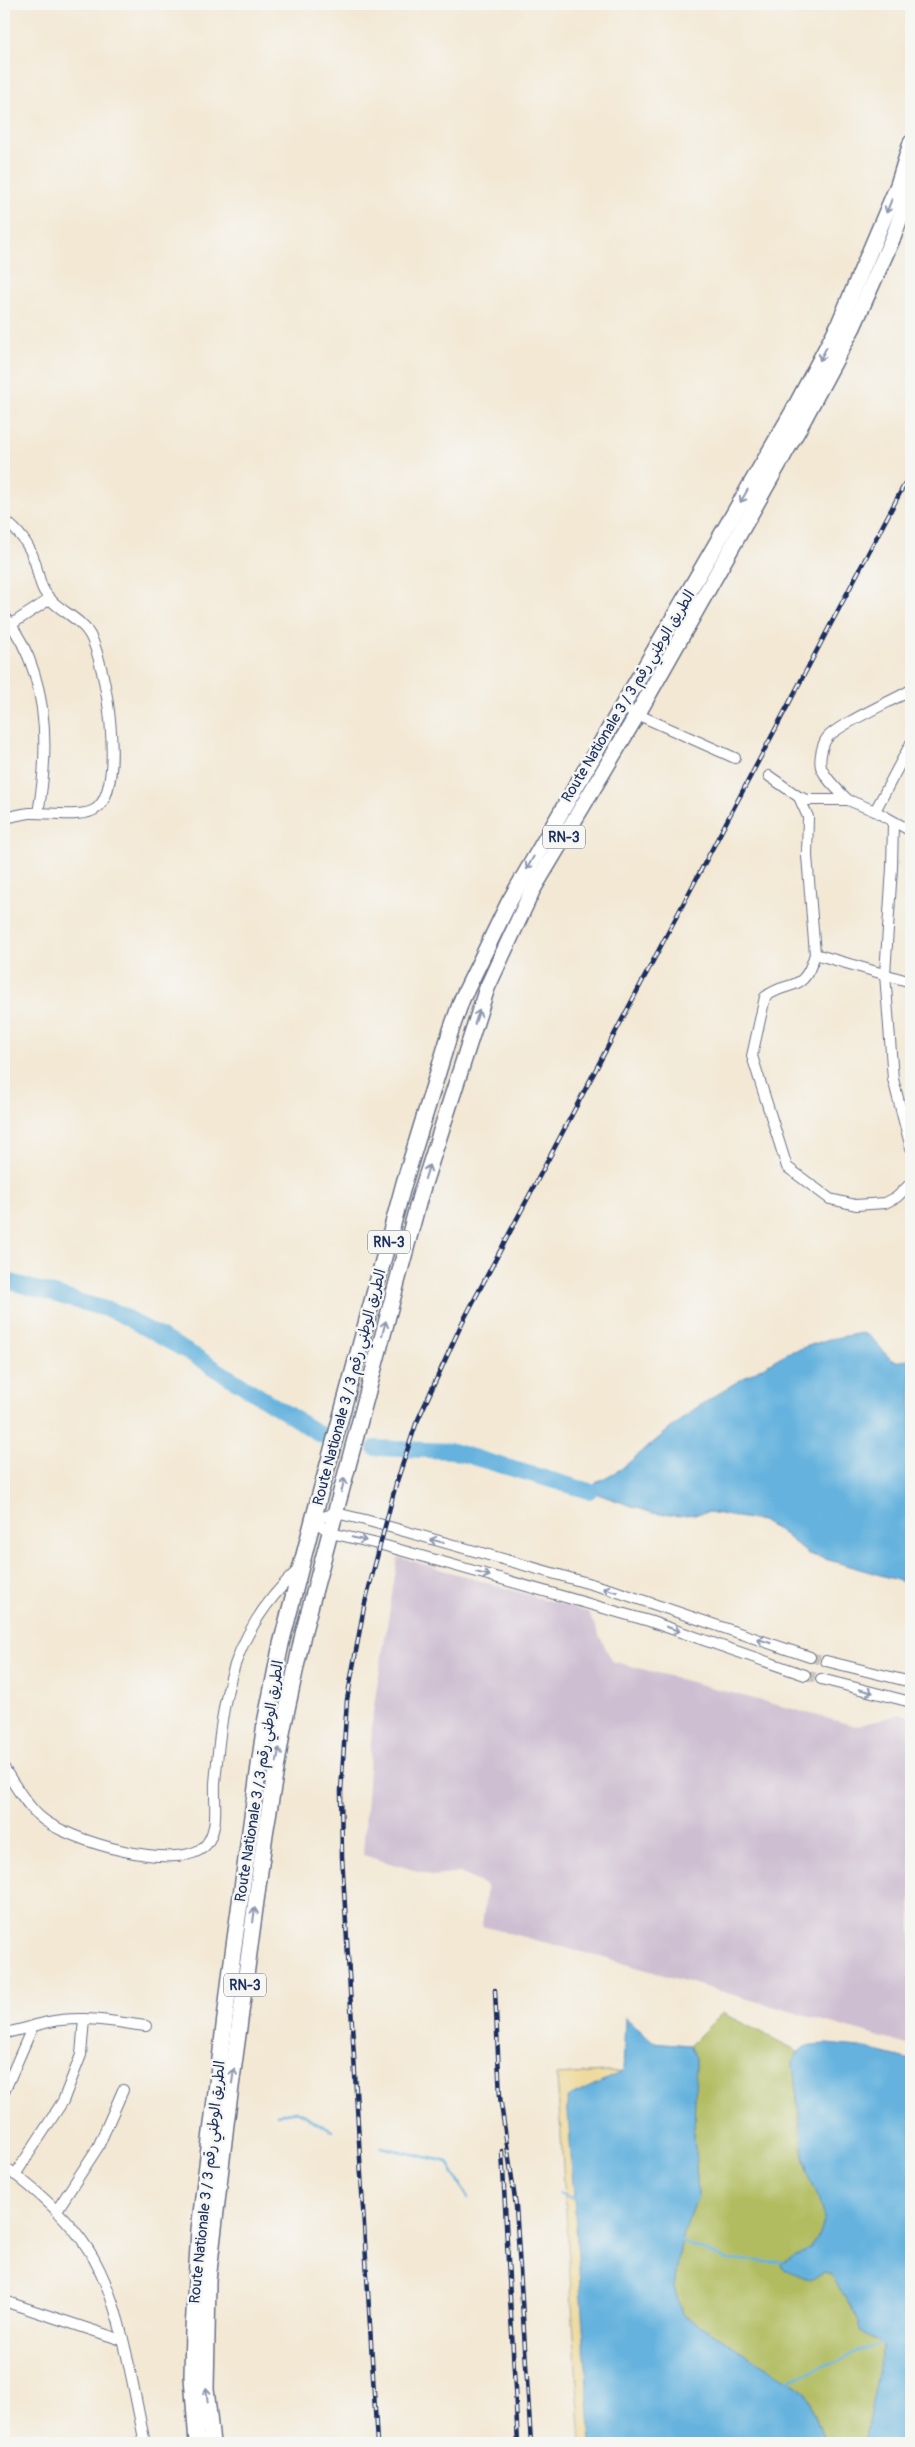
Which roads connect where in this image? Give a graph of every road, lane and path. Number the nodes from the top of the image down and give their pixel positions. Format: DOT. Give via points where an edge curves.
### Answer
graph roads {
  1 [pos="911,143"];
  2 [pos="911,188"];
  3 [pos="4,520"];
  4 [pos="50,599"];
  5 [pos="4,614"];
  6 [pos="7,626"];
  7 [pos="911,690"];
  8 [pos="623,708"];
  9 [pos="637,715"];
  10 [pos="911,744"];
  11 [pos="735,758"];
  12 [pos="769,776"];
  13 [pos="799,797"];
  14 [pos="848,800"];
  15 [pos="875,811"];
  16 [pos="38,813"];
  17 [pos="4,819"];
  18 [pos="893,823"];
  19 [pos="911,831"];
  20 [pos="815,954"];
  21 [pos="885,974"];
  22 [pos="911,982"];
  23 [pos="911,1148"];
  24 [pos="911,1183"];
  25 [pos="336,1513"];
  26 [pos="313,1520"];
  27 [pos="331,1533"];
  28 [pos="464,1548"];
  29 [pos="459,1567"];
  30 [pos="301,1568"];
  31 [pos="548,1572"];
  32 [pos="542,1590"];
  33 [pos="655,1605"];
  34 [pos="649,1621"];
  35 [pos="810,1657"];
  36 [pos="826,1661"];
  37 [pos="805,1675"];
  38 [pos="820,1679"];
  39 [pos="911,1682"];
  40 [pos="911,1702"];
  41 [pos="4,1768"];
  42 [pos="233,1953"];
  43 [pos="248,1956"];
  44 [pos="84,2019"];
  45 [pos="146,2026"];
  46 [pos="32,2028"];
  47 [pos="4,2034"];
  48 [pos="123,2090"];
  49 [pos="4,2092"];
  50 [pos="4,2166"];
  51 [pos="15,2175"];
  52 [pos="57,2210"];
  53 [pos="4,2301"];
  54 [pos="122,2340"];
  55 [pos="141,2442"];
  56 [pos="197,2443"];
  57 [pos="212,2443"];
  1 -- 8 [label="highway, Route Nationale 3 / الطريق الوطني رقم 3 / RN-3, one-way" via="898,185 838,326 792,413"];
  2 -- 9 [label="highway, Route Nationale 3 / الطريق الوطني رقم 3 / RN-3" via="853,327"];
  3 -- 4 [label="street" via="27,544"];
  4 -- 6 [label="street"];
  4 -- 16 [label="street" via="85,628 97,651 109,705 111,759 106,795 98,807 85,813"];
  5 -- 6 [label="street"];
  6 -- 16 [label="street" via="28,659 40,696 45,774"];
  7 -- 14 [label="street" via="827,738 821,752 821,767 828,780"];
  8 -- 9 [label="street"];
  8 -- 26 [label="highway, Route Nationale 3 / الطريق الوطني رقم 3 / RN-3, one-way" via="536,853 462,999 404,1183"];
  9 -- 11 [label="street"];
  25 -- 9 [label="highway, Route Nationale 3 / الطريق الوطني رقم 3 / RN-3, one-way" via="420,1196 487,988 532,891"];
  10 -- 15 [label="street"];
  12 -- 13 [label="street"];
  13 -- 14 [label="street"];
  13 -- 20 [label="street" via="808,817 807,856"];
  14 -- 15 [label="street"];
  15 -- 18 [label="street"];
  16 -- 17 [label="street"];
  18 -- 19 [label="street"];
  18 -- 21 [label="street"];
  20 -- 21 [label="street"];
  20 -- 24 [label="street" via="811,970 804,980 765,997 752,1056 788,1167 830,1200 856,1205 885,1203"];
  21 -- 22 [label="street"];
  21 -- 23 [label="street" via="893,1079"];
  25 -- 26 [label="street"];
  25 -- 27 [label="highway, Route Nationale 3 / الطريق الوطني رقم 3 / RN-3"];
  28 -- 25 [label="street, one-way"];
  26 -- 27 [label="street"];
  26 -- 30 [label="highway, Route Nationale 3 / الطريق الوطني رقم 3 / RN-3"];
  27 -- 29 [label="street, one-way"];
  43 -- 27 [label="highway, Route Nationale 3 / الطريق الوطني رقم 3 / RN-3, one-way" via="283,1728 303,1634"];
  28 -- 29 [label="street"];
  28 -- 31 [label="street"];
  29 -- 32 [label="street, one-way"];
  30 -- 41 [label="street" via="278,1588 262,1608 230,1677 218,1758 214,1824 212,1835 201,1851 183,1856 142,1854 61,1832 40,1816"];
  30 -- 42 [label="highway, Route Nationale 3 / الطريق الوطني رقم 3 / RN-3" via="265,1723"];
  31 -- 32 [label="street"];
  33 -- 31 [label="street, one-way"];
  32 -- 34 [label="street"];
  33 -- 34 [label="street"];
  35 -- 33 [label="street, one-way"];
  34 -- 37 [label="street, one-way"];
  36 -- 39 [label="street"];
  38 -- 40 [label="street, one-way"];
  42 -- 43 [label="highway"];
  42 -- 56 [label="highway, Route Nationale 3 / الطريق الوطني رقم 3 / RN-3" via="194,2281 192,2377"];
  57 -- 43 [label="highway, Route Nationale 3 / الطريق الوطني رقم 3 / RN-3, one-way" via="206,2370 208,2280"];
  44 -- 45 [label="street"];
  44 -- 46 [label="street" via="49,2022"];
  44 -- 51 [label="street" via="81,2055 63,2101"];
  46 -- 47 [label="street"];
  46 -- 49 [label="street"];
  48 -- 52 [label="street" via="98,2147"];
  50 -- 51 [label="street"];
  51 -- 52 [label="street"];
  52 -- 54 [label="street" via="89,2249 106,2285"];
  53 -- 54 [label="street"];
  54 -- 55 [label="street"];
}
